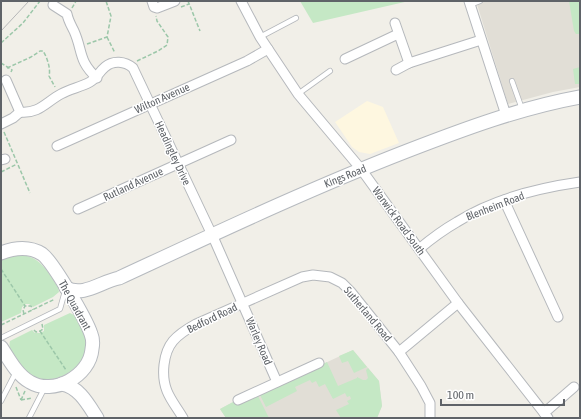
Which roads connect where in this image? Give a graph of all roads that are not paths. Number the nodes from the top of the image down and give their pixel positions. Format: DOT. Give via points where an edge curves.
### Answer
graph roads {
  1 [pos="175,1"];
  2 [pos="241,1"];
  3 [pos="480,1"];
  4 [pos="470,3"];
  5 [pos="154,4"];
  6 [pos="53,5"];
  7 [pos="296,18"];
  8 [pos="395,23"];
  9 [pos="398,34"];
  10 [pos="260,37"];
  11 [pos="481,40"];
  12 [pos="268,50"];
  13 [pos="344,60"];
  14 [pos="409,62"];
  15 [pos="396,70"];
  16 [pos="330,71"];
  17 [pos="6,76"];
  18 [pos="97,78"];
  19 [pos="512,80"];
  20 [pos="298,94"];
  21 [pos="580,97"];
  22 [pos="150,104"];
  23 [pos="522,110"];
  24 [pos="20,112"];
  25 [pos="506,115"];
  26 [pos="2,127"];
  27 [pos="231,140"];
  28 [pos="57,146"];
  29 [pos="178,164"];
  30 [pos="361,169"];
  31 [pos="580,182"];
  32 [pos="504,200"];
  33 [pos="78,209"];
  34 [pos="212,234"];
  35 [pos="419,249"];
  36 [pos="2,252"];
  37 [pos="119,278"];
  38 [pos="66,288"];
  39 [pos="458,303"];
  40 [pos="243,304"];
  41 [pos="80,312"];
  42 [pos="558,317"];
  43 [pos="1,345"];
  44 [pos="399,352"];
  45 [pos="319,363"];
  46 [pos="17,376"];
  47 [pos="72,378"];
  48 [pos="277,382"];
  49 [pos="574,387"];
  50 [pos="43,391"];
  51 [pos="83,398"];
  52 [pos="238,400"];
  53 [pos="1,401"];
  54 [pos="546,415"];
  55 [pos="30,418"];
  56 [pos="97,418"];
  57 [pos="183,418"];
  58 [pos="430,418"];
  1 -- 5 [label="street" via="160,8"];
  2 -- 10 [label="street, Warwick Road South"];
  3 -- 4 [label="lane"];
  4 -- 11 [label="street"];
  6 -- 18 [label="street" via="67,14 84,63"];
  7 -- 10 [label="lane"];
  8 -- 9 [label="street"];
  9 -- 13 [label="street"];
  9 -- 14 [label="street"];
  10 -- 12 [label="street, Warwick Road South"];
  11 -- 14 [label="street"];
  11 -- 25 [label="street"];
  12 -- 20 [label="street, Warwick Road South"];
  12 -- 22 [label="street, Wilton Avenue"];
  14 -- 15 [label="street"];
  16 -- 20 [label="lane"];
  17 -- 24 [label="street"];
  18 -- 22 [label="street, Headingley Drive" via="109,64 121,62 131,66"];
  18 -- 24 [label="street" via="61,94 43,107"];
  19 -- 23 [label="lane"];
  20 -- 30 [label="street, Warwick Road South"];
  21 -- 23 [label="street, Kings Road"];
  22 -- 28 [label="street, Wilton Avenue"];
  22 -- 29 [label="street, Headingley Drive"];
  23 -- 25 [label="street, Kings Road"];
  24 -- 26 [label="street"];
  25 -- 30 [label="street, Kings Road"];
  27 -- 29 [label="street, Rutland Avenue"];
  29 -- 33 [label="street, Rutland Avenue"];
  29 -- 34 [label="street, Headingley Drive"];
  30 -- 34 [label="street, Kings Road"];
  30 -- 35 [label="street, Warwick Road South"];
  31 -- 32 [label="street, Blenheim Road"];
  32 -- 35 [label="street, Blenheim Road" via="477,210"];
  32 -- 42 [label="street"];
  34 -- 37 [label="street, Kings Road"];
  34 -- 40 [label="street, Warley Road"];
  35 -- 39 [label="street, Warwick Road South"];
  36 -- 38 [label="street, The Quadrant" via="25,248 42,255 52,265"];
  37 -- 38 [label="street, Kings Road" via="80,292"];
  37 -- 41 [label="street, Kings Road" via="112,285 85,300"];
  38 -- 41 [label="street, The Quadrant"];
  38 -- 43 [label="lane" via="60,309"];
  39 -- 44 [label="street"];
  39 -- 54 [label="street, Warwick Road South"];
  40 -- 44 [label="street, Sutherland Road" via="302,277 330,277 342,283"];
  40 -- 48 [label="street, Warley Road"];
  40 -- 57 [label="street, Bedford Road" via="186,329 172,342 165,361 164,380 167,392"];
  41 -- 47 [label="street, The Quadrant" via="93,342 90,357"];
  43 -- 46 [label="street"];
  44 -- 58 [label="street, Sutherland Road" via="430,403"];
  45 -- 48 [label="street"];
  46 -- 50 [label="street"];
  46 -- 53 [label="lane"];
  47 -- 50 [label="street"];
  47 -- 51 [label="street" via="80,384"];
  47 -- 51 [label="street" via="72,387"];
  48 -- 52 [label="street"];
  49 -- 54 [label="street"];
  50 -- 55 [label="lane"];
  51 -- 56 [label="street"];
}
